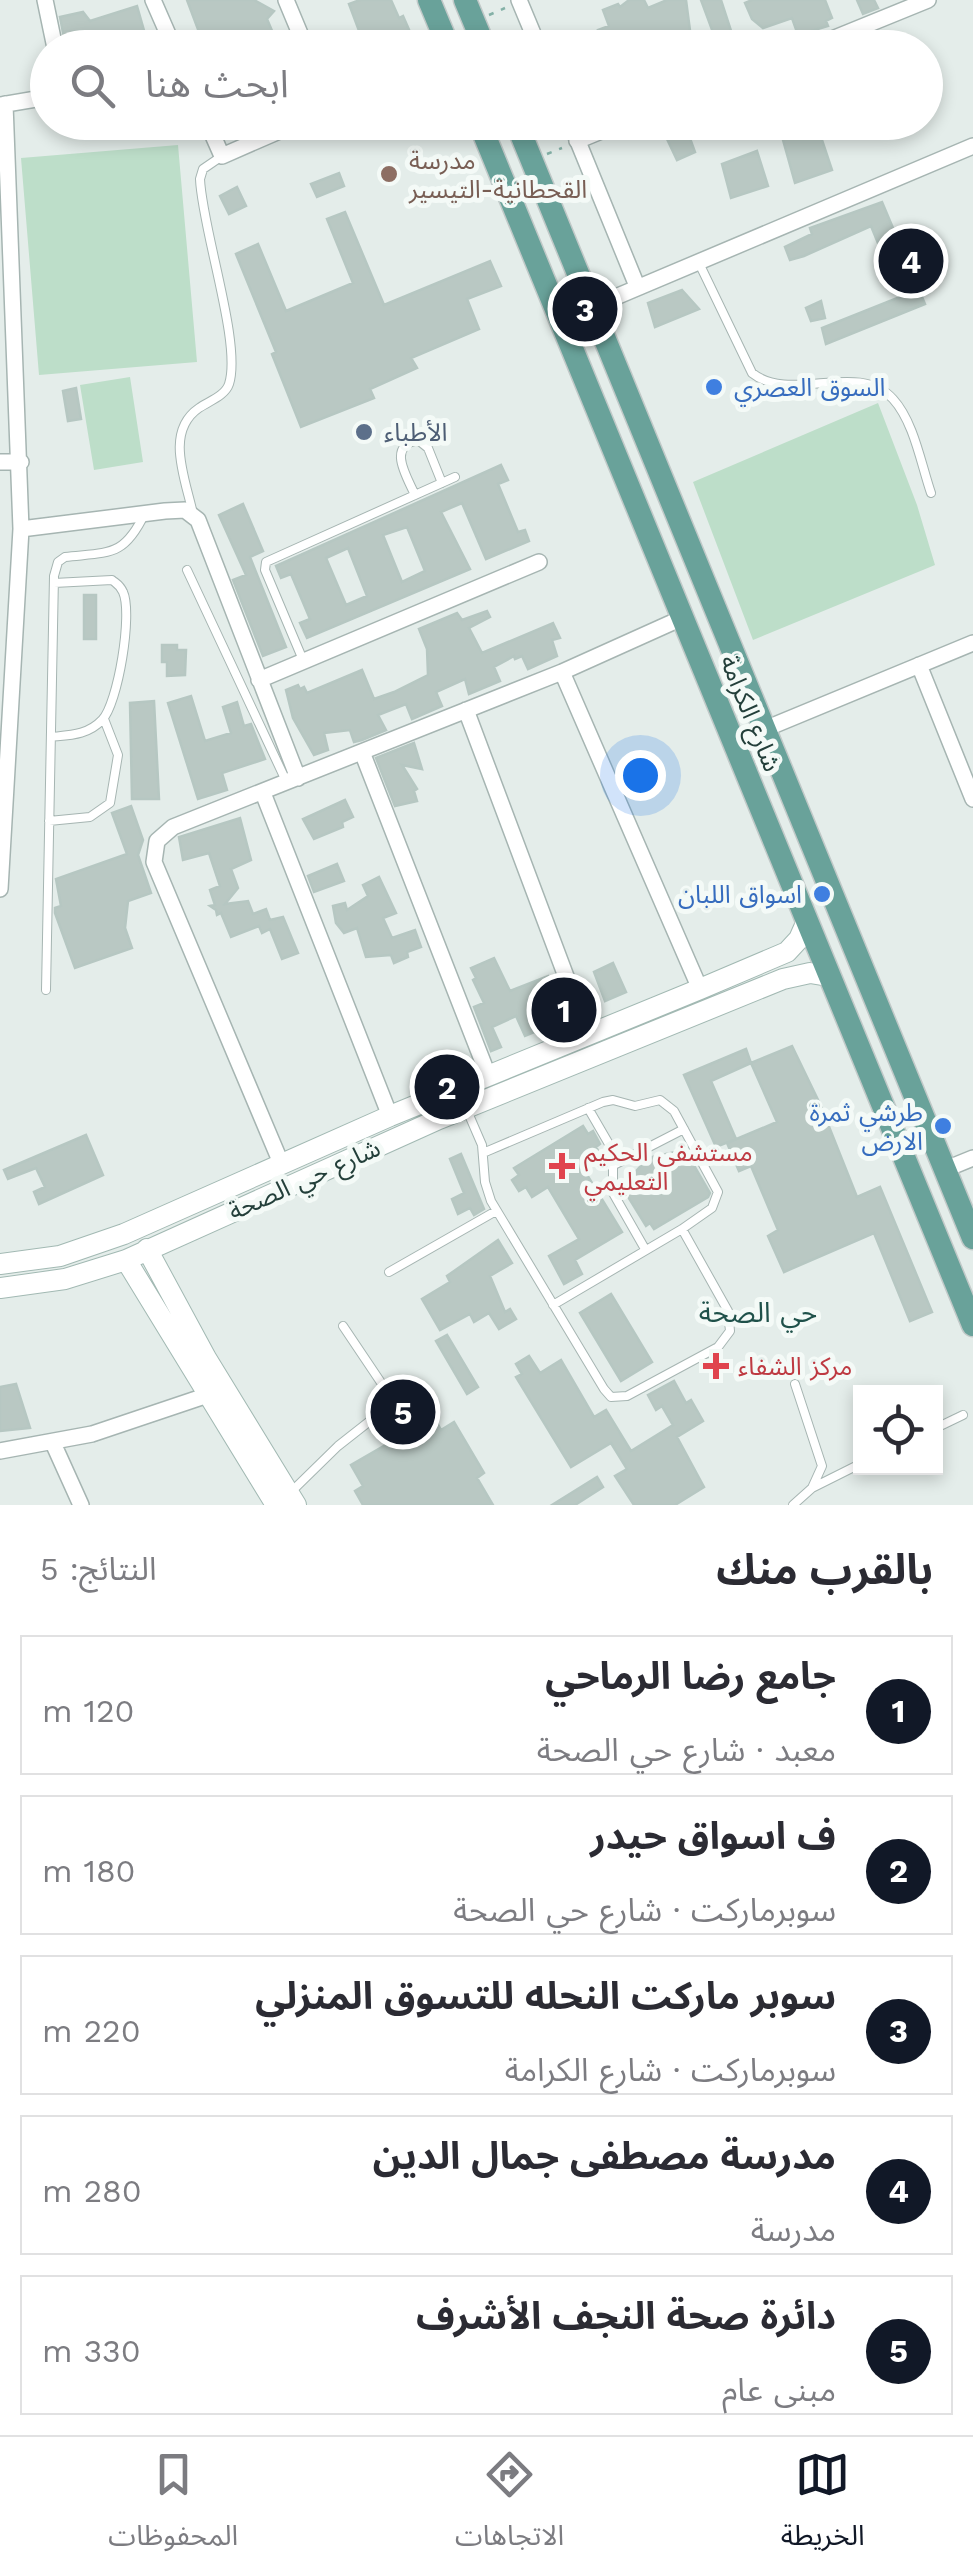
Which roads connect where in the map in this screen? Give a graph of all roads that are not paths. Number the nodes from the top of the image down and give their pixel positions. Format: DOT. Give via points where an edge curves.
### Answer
graph roads {
  1 [pos="45,0"];
  2 [pos="153,0"];
  3 [pos="286,0"];
  4 [pos="429,0"];
  5 [pos="520,0"];
  6 [pos="928,0"];
  7 [pos="51,30"];
  8 [pos="166,30"];
  9 [pos="298,30"];
  10 [pos="441,30"];
  11 [pos="532,30"];
  12 [pos="854,30"];
  13 [pos="30,99"];
  14 [pos="2,104"];
  15 [pos="215,140"];
  16 [pos="259,140"];
  17 [pos="486,140"];
  18 [pos="523,140"];
  19 [pos="577,141"];
  20 [pos="973,146"];
  21 [pos="222,156"];
  22 [pos="698,261"];
  23 [pos="637,286"];
  24 [pos="592,307"];
  25 [pos="0,462"];
  26 [pos="21,462"];
  27 [pos="455,477"];
  28 [pos="442,482"];
  29 [pos="931,493"];
  30 [pos="415,495"];
  31 [pos="672,502"];
  32 [pos="145,513"];
  33 [pos="639,516"];
  34 [pos="194,517"];
  35 [pos="22,529"];
  36 [pos="540,562"];
  37 [pos="187,570"];
  38 [pos="0,573"];
  39 [pos="19,573"];
  40 [pos="54,583"];
  41 [pos="682,618"];
  42 [pos="973,643"];
  43 [pos="303,660"];
  44 [pos="919,665"];
  45 [pos="562,672"];
  46 [pos="259,680"];
  47 [pos="466,710"];
  48 [pos="104,718"];
  49 [pos="765,729"];
  50 [pos="51,737"];
  51 [pos="362,752"];
  52 [pos="292,781"];
  53 [pos="263,792"];
  54 [pos="973,799"];
  55 [pos="49,821"];
  56 [pos="0,888"];
  57 [pos="807,920"];
  58 [pos="828,976"];
  59 [pos="46,990"];
  60 [pos="700,990"];
  61 [pos="588,1035"];
  62 [pos="488,1075"];
  63 [pos="456,1088"];
  64 [pos="429,1100"];
  65 [pos="466,1108"];
  66 [pos="588,1108"];
  67 [pos="390,1116"];
  68 [pos="439,1120"];
  69 [pos="684,1129"];
  70 [pos="484,1153"];
  71 [pos="973,1158"];
  72 [pos="282,1163"];
  73 [pos="614,1165"];
  74 [pos="946,1169"];
  75 [pos="496,1210"];
  76 [pos="682,1229"];
  77 [pos="973,1238"];
  78 [pos="147,1249"];
  79 [pos="645,1249"];
  80 [pos="126,1260"];
  81 [pos="0,1264"];
  82 [pos="390,1272"];
  83 [pos="0,1288"];
  84 [pos="553,1304"];
  85 [pos="973,1325"];
  86 [pos="343,1326"];
  87 [pos="193,1352"];
  88 [pos="795,1384"];
  89 [pos="208,1395"];
  90 [pos="963,1415"];
  91 [pos="943,1425"];
  92 [pos="53,1444"];
  93 [pos="0,1450"];
  94 [pos="853,1468"];
  95 [pos="812,1488"];
  96 [pos="287,1501"];
  97 [pos="81,1505"];
  98 [pos="793,1505"];
  1 -- 7 [label="street"];
  2 -- 8 [label="street"];
  3 -- 9 [label="street"];
  4 -- 10 [label="main road"];
  5 -- 11 [label="street"];
  6 -- 12 [label="street"];
  13 -- 14 [label="street"];
  14 -- 26 [label="street"];
  15 -- 21 [label="street"];
  16 -- 21 [label="street"];
  17 -- 33 [label="main road, شارع الكرامة"];
  18 -- 24 [label="main road, شارع الكرامة"];
  19 -- 23 [label="street"];
  20 -- 22 [label="street"];
  21 -- 34 [label="lane" via="200,179 230,346 229,386 195,410 178,443"];
  22 -- 23 [label="street"];
  22 -- 29 [label="lane" via="752,373 766,384 855,383 893,398"];
  23 -- 24 [label="street"];
  24 -- 31 [label="main road, شارع الكرامة"];
  25 -- 26 [label="street"];
  26 -- 35 [label="street"];
  27 -- 28 [label="lane"];
  28 -- 30 [label="lane"];
  28 -- 30 [label="lane" via="428,448 408,442 400,462"];
  30 -- 43 [label="lane" via="266,562"];
  31 -- 33 [label="main road" via="652,502"];
  31 -- 49 [label="main road, شارع الكرامة"];
  32 -- 34 [label="street" via="184,510"];
  32 -- 35 [label="street"];
  32 -- 40 [label="lane" via="124,546 58,562"];
  33 -- 41 [label="main road, شارع الكرامة"];
  34 -- 46 [label="street"];
  35 -- 39 [label="street"];
  36 -- 43 [label="street"];
  37 -- 52 [label="lane"];
  38 -- 39 [label="street"];
  39 -- 56 [label="street"];
  40 -- 48 [label="lane" via="112,580 123,592 125,638"];
  40 -- 50 [label="lane"];
  41 -- 45 [label="street"];
  41 -- 57 [label="main road, شارع الكرامة"];
  42 -- 44 [label="street"];
  43 -- 46 [label="street"];
  44 -- 49 [label="street"];
  44 -- 54 [label="street"];
  45 -- 47 [label="street"];
  45 -- 60 [label="street"];
  46 -- 52 [label="street"];
  47 -- 51 [label="street"];
  47 -- 61 [label="street"];
  48 -- 50 [label="lane" via="91,730"];
  48 -- 55 [label="lane" via="118,754 110,803 90,817"];
  49 -- 74 [label="main road, شارع الكرامة"];
  50 -- 55 [label="lane"];
  51 -- 52 [label="street"];
  51 -- 62 [label="street"];
  52 -- 53 [label="street"];
  53 -- 67 [label="street"];
  53 -- 72 [label="street" via="173,827 153,852"];
  55 -- 59 [label="lane"];
  57 -- 58 [label="main road, شارع الكرامة"];
  57 -- 60 [label="main road, شارع حي الصحة" via="787,952"];
  58 -- 65 [label="main road, شارع حي الصحة" via="783,978"];
  58 -- 85 [label="main road, شارع الكرامة"];
  60 -- 61 [label="main road, شارع حي الصحة"];
  61 -- 62 [label="main road, شارع حي الصحة"];
  62 -- 63 [label="main road, شارع حي الصحة"];
  63 -- 64 [label="main road, شارع حي الصحة"];
  63 -- 65 [label="main road" via="455,1102"];
  64 -- 67 [label="main road, شارع حي الصحة"];
  64 -- 68 [label="main road" via="443,1105"];
  65 -- 68 [label="main road, شارع حي الصحة"];
  65 -- 70 [label="lane"];
  66 -- 69 [label="lane" via="608,1100 634,1106 660,1100"];
  66 -- 70 [label="lane"];
  66 -- 73 [label="lane"];
  67 -- 72 [label="main road, شارع حي الصحة"];
  68 -- 78 [label="main road, شارع حي الصحة"];
  69 -- 73 [label="lane"];
  69 -- 76 [label="lane" via="718,1198"];
  70 -- 75 [label="lane"];
  71 -- 74 [label="street"];
  72 -- 81 [label="main road, شارع حي الصحة" via="124,1234 60,1256"];
  73 -- 79 [label="lane" via="613,1193"];
  74 -- 77 [label="main road, شارع الكرامة"];
  75 -- 82 [label="lane"];
  75 -- 84 [label="lane"];
  76 -- 79 [label="lane"];
  76 -- 84 [label="lane" via="730,1317 730,1331 718,1347 617,1398 604,1389"];
  78 -- 80 [label="main road, شارع حي الصحة"];
  78 -- 87 [label="main road"];
  79 -- 84 [label="lane"];
  80 -- 83 [label="main road, شارع حي الصحة" via="65,1279"];
  80 -- 87 [label="main road"];
  86 -- 96 [label="lane" via="386,1399 380,1413"];
  87 -- 89 [label="main road"];
  87 -- 96 [label="main road"];
  88 -- 95 [label="lane" via="822,1466"];
  89 -- 92 [label="street"];
  89 -- 96 [label="main road"];
  90 -- 91 [label="lane"];
  92 -- 93 [label="street"];
  92 -- 97 [label="street"];
  94 -- 95 [label="lane"];
  95 -- 98 [label="lane"];
}
